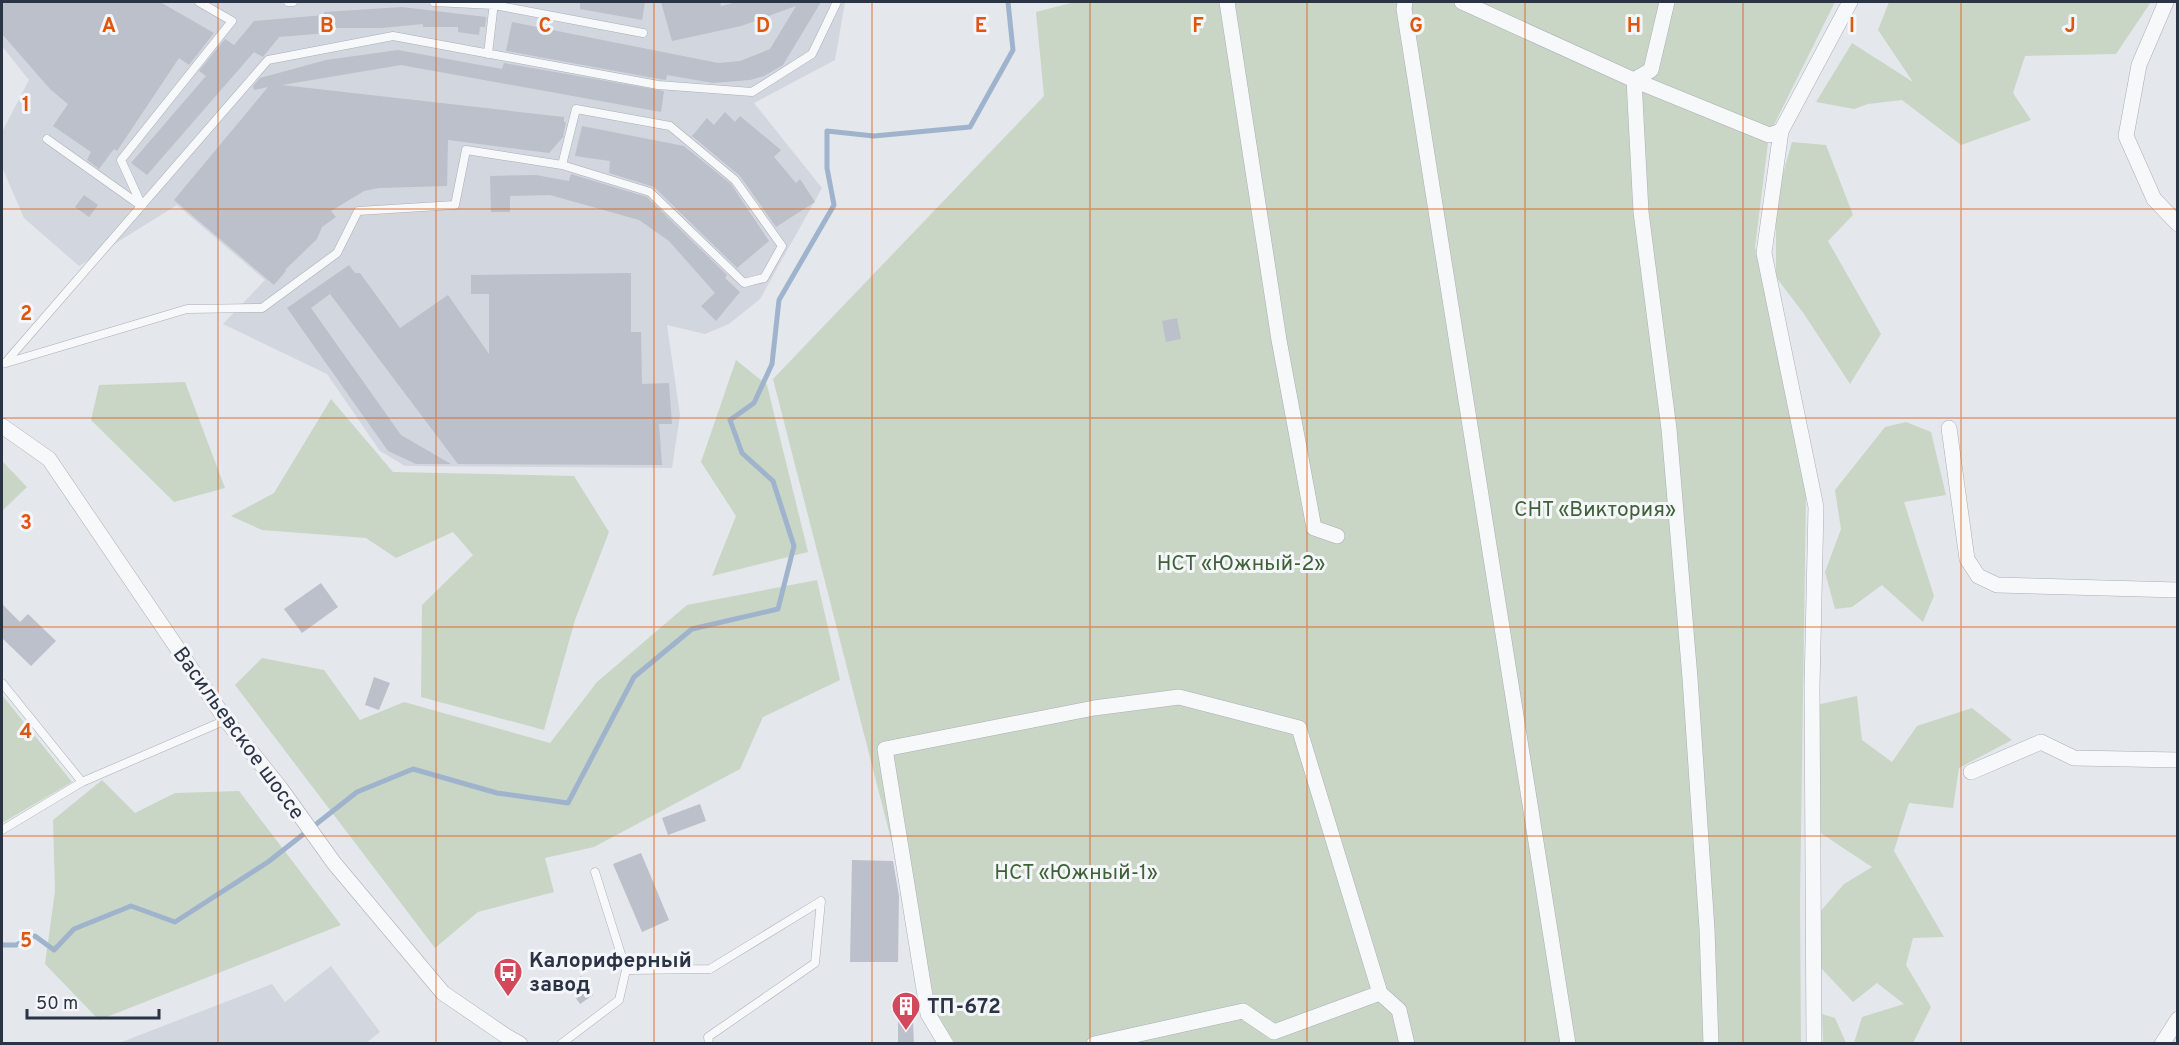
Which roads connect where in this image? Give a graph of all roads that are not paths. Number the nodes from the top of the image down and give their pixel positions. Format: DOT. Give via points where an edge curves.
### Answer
graph roads {
  1 [pos="200,2"];
  2 [pos="434,2"];
  3 [pos="837,2"];
  4 [pos="1227,2"];
  5 [pos="1405,2"];
  6 [pos="1462,2"];
  7 [pos="1667,2"];
  8 [pos="1850,2"];
  9 [pos="2166,2"];
  10 [pos="494,3"];
  11 [pos="643,33"];
  12 [pos="488,54"];
  13 [pos="1634,80"];
  14 [pos="1781,131"];
  15 [pos="47,139"];
  16 [pos="562,165"];
  17 [pos="141,206"];
  18 [pos="2178,224"];
  19 [pos="4,364"];
  20 [pos="2,426"];
  21 [pos="1949,428"];
  22 [pos="1337,537"];
  23 [pos="2178,590"];
  24 [pos="2,682"];
  25 [pos="226,720"];
  26 [pos="2178,760"];
  27 [pos="1971,772"];
  28 [pos="82,782"];
  29 [pos="2,830"];
  30 [pos="595,872"];
  31 [pos="626,970"];
  32 [pos="1380,993"];
  33 [pos="2176,1027"];
  34 [pos="500,1036"];
  35 [pos="1154,1037"];
  36 [pos="520,1044"];
  37 [pos="561,1044"];
  38 [pos="710,1044"];
  39 [pos="946,1044"];
  40 [pos="1094,1044"];
  41 [pos="1407,1044"];
  42 [pos="1568,1044"];
  43 [pos="1712,1044"];
  44 [pos="1815,1044"];
  45 [pos="2162,1044"];
  1 -- 17 [label="lane" via="232,21 121,160"];
  2 -- 10 [label="lane"];
  3 -- 12 [label="lane" via="812,54 752,92 658,85"];
  4 -- 22 [label="street" via="1279,340 1314,528"];
  5 -- 42 [label="street"];
  6 -- 13 [label="street"];
  7 -- 13 [label="street" via="1651,70"];
  8 -- 14 [label="street"];
  9 -- 18 [label="street" via="2139,65 2126,136 2154,199"];
  10 -- 11 [label="lane"];
  10 -- 12 [label="lane"];
  12 -- 17 [label="lane" via="393,36 268,60"];
  13 -- 14 [label="street" via="1769,135"];
  13 -- 43 [label="street" via="1641,212 1669,429 1689,666"];
  14 -- 44 [label="street" via="1764,253 1816,507 1812,687"];
  15 -- 17 [label="lane"];
  16 -- 16 [label="lane" via="650,192 744,283 764,278 782,246 735,180 669,126 576,109"];
  16 -- 19 [label="lane" via="466,150 455,204 358,211 338,253 262,308 187,309"];
  17 -- 19 [label="lane"];
  20 -- 25 [label="street, Васильевское шоссе" via="49,459"];
  21 -- 23 [label="street" via="1967,559 1978,576 1997,585"];
  24 -- 28 [label="lane"];
  25 -- 28 [label="lane"];
  25 -- 34 [label="street, Васильевское шоссе" via="334,863 443,993"];
  26 -- 27 [label="street" via="2074,758 2041,742"];
  28 -- 29 [label="lane"];
  30 -- 31 [label="lane"];
  31 -- 37 [label="lane" via="619,1000"];
  31 -- 38 [label="lane" via="710,969 821,901 815,963 708,1036"];
  32 -- 35 [label="street" via="1274,1032 1243,1011"];
  32 -- 39 [label="street" via="1299,728 1179,697 1094,708 885,748 928,1014"];
  32 -- 41 [label="street" via="1399,1010"];
  33 -- 45 [label="street"];
  34 -- 36 [label="street, Васильевское шоссе"];
  35 -- 40 [label="street"];
}
